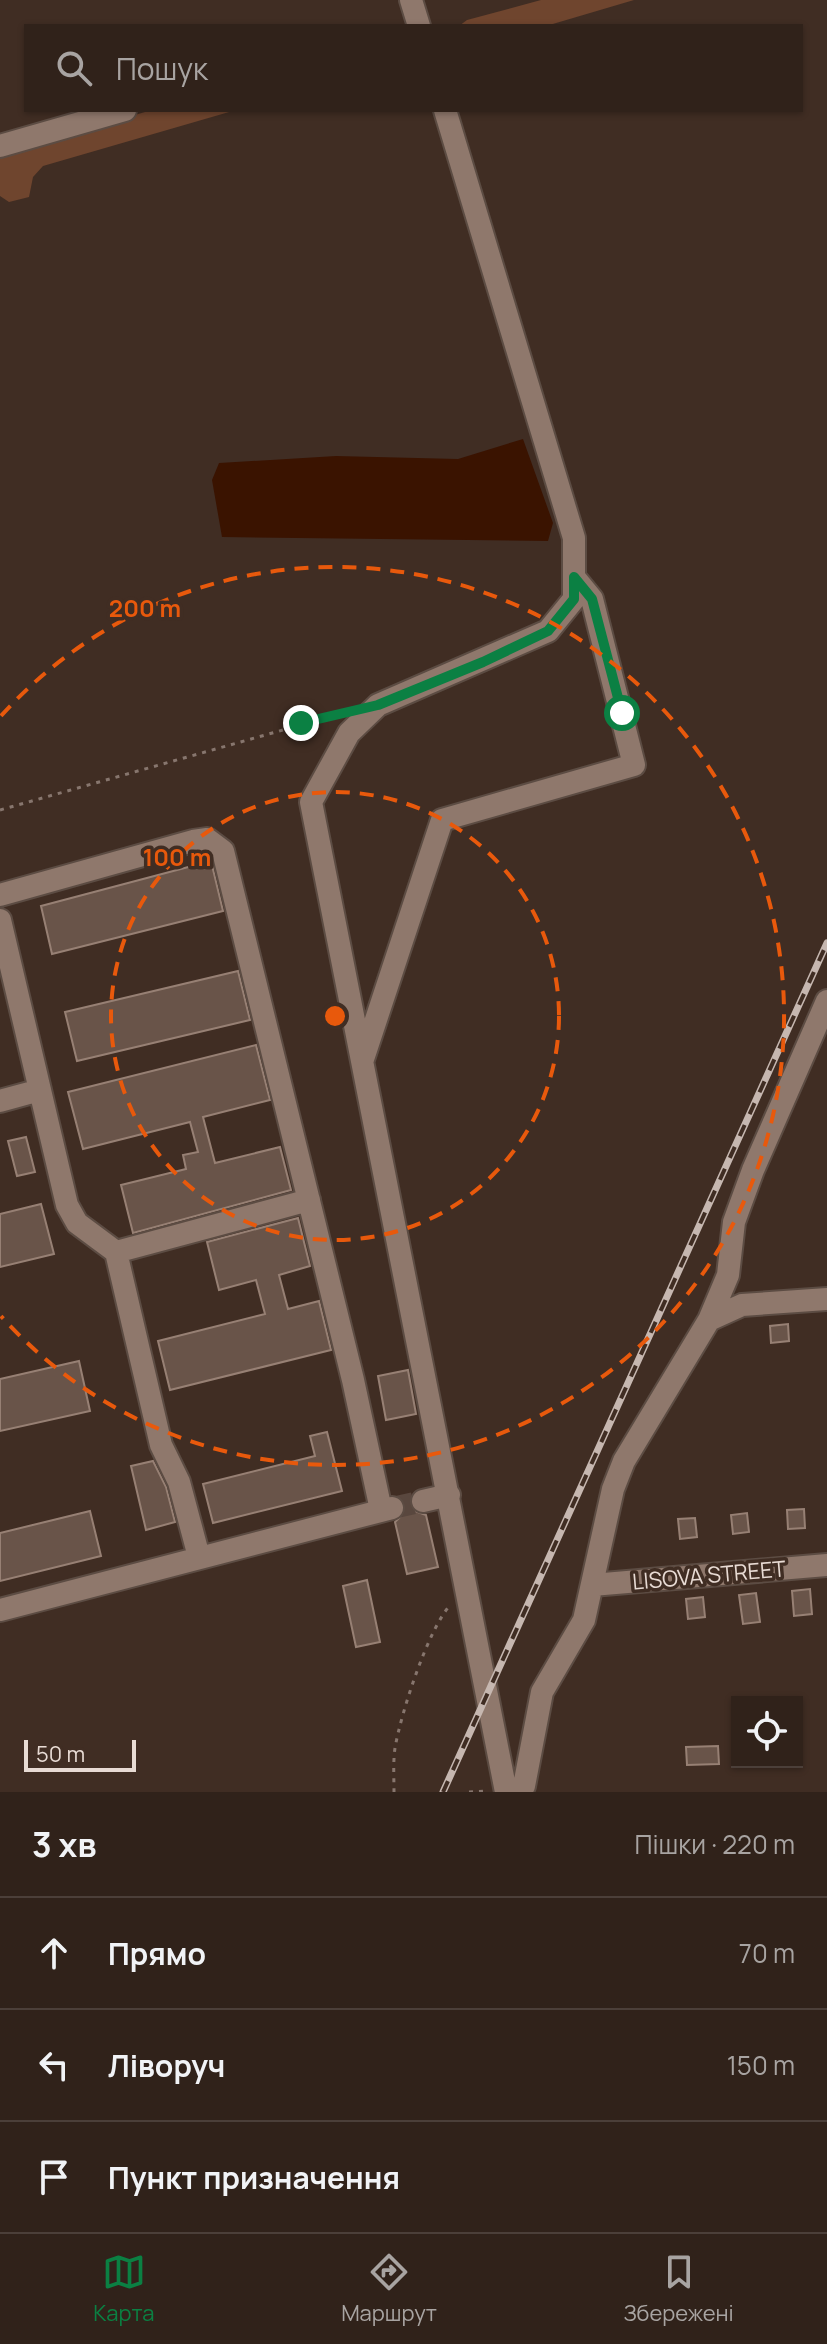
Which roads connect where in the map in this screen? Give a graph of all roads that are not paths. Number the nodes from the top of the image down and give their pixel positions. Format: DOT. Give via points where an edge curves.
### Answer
graph roads {
  1 [pos="411,0"];
  2 [pos="418,24"];
  3 [pos="118,112"];
  4 [pos="446,112"];
  5 [pos="0,146"];
  6 [pos="574,577"];
  7 [pos="0,895"];
  8 [pos="0,920"];
  9 [pos="827,1001"];
  10 [pos="363,1060"];
  11 [pos="40,1090"];
  12 [pos="0,1101"];
  13 [pos="309,1200"];
  14 [pos="116,1252"];
  15 [pos="728,1275"];
  16 [pos="827,1299"];
  17 [pos="742,1305"];
  18 [pos="709,1320"];
  19 [pos="449,1495"];
  20 [pos="423,1501"];
  21 [pos="199,1557"];
  22 [pos="827,1565"];
  23 [pos="592,1585"];
  24 [pos="0,1610"];
  25 [pos="506,1792"];
  26 [pos="519,1792"];
  1 -- 2 [label="street"];
  3 -- 5 [label="street"];
  4 -- 6 [label="street" via="574,538"];
  6 -- 10 [label="street" via="574,599 548,631 378,705 349,733 311,802"];
  6 -- 10 [label="street" via="592,599 634,765 442,820"];
  7 -- 13 [label="street" via="193,841 216,842 223,851"];
  8 -- 11 [label="street"];
  9 -- 15 [label="street" via="739,1209"];
  10 -- 19 [label="street"];
  11 -- 12 [label="street"];
  11 -- 14 [label="street" via="67,1205 77,1223"];
  13 -- 14 [label="street"];
  13 -- 21 [label="street" via="387,1509"];
  14 -- 21 [label="street" via="161,1445 179,1482"];
  15 -- 17 [label="street"];
  15 -- 18 [label="street"];
  16 -- 17 [label="street"];
  17 -- 18 [label="street"];
  18 -- 23 [label="street" via="624,1461 602,1529"];
  19 -- 20 [label="street"];
  19 -- 25 [label="street"];
  21 -- 24 [label="street"];
  22 -- 23 [label="street, LISOVA STREET"];
  23 -- 26 [label="street" via="584,1620 542,1692"];
}
